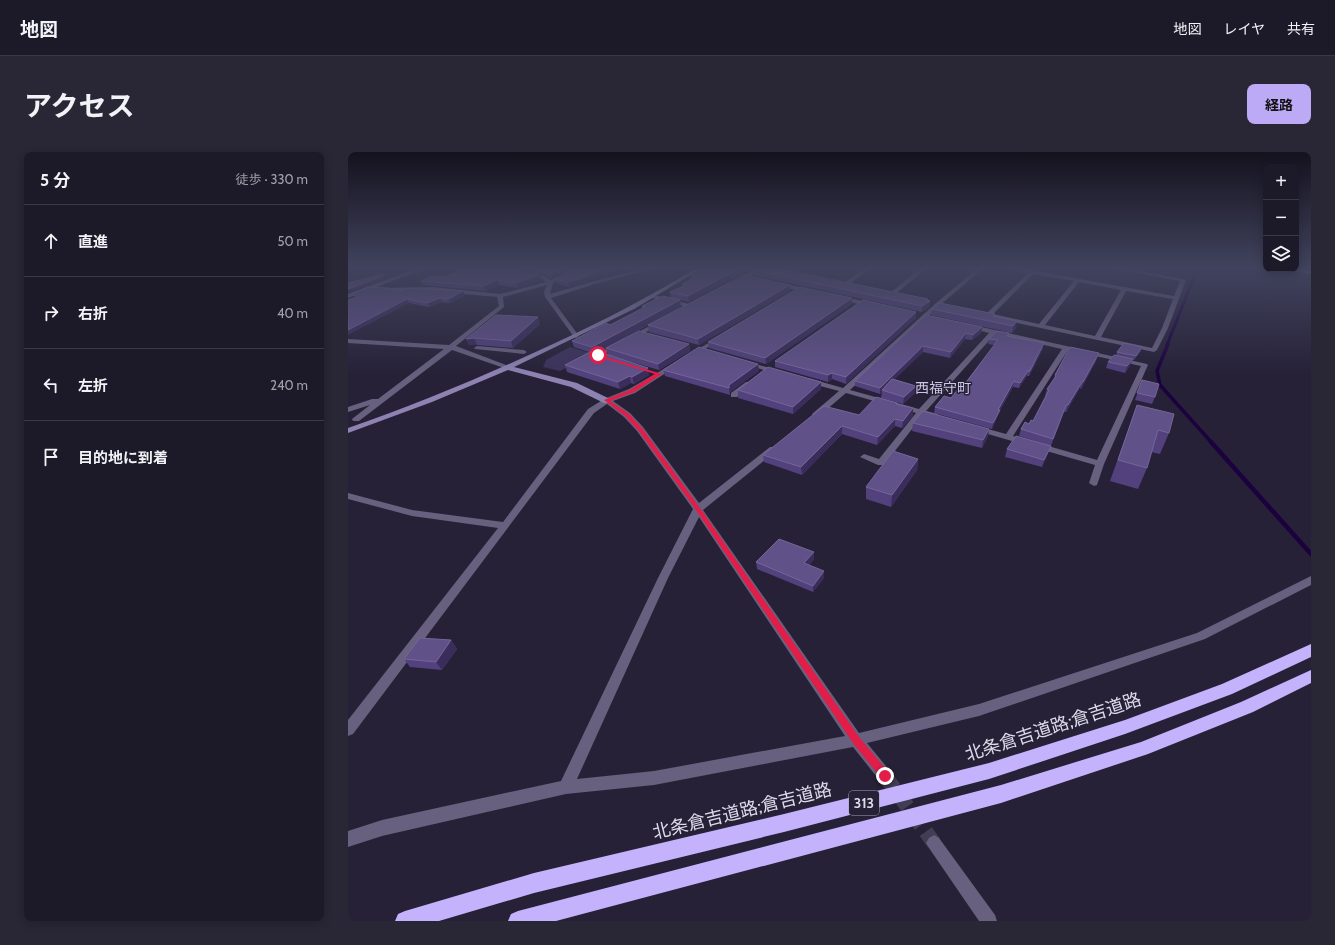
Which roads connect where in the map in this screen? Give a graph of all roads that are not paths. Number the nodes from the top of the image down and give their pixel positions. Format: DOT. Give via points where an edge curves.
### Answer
graph roads {
  1 [pos="501,303"];
  2 [pos="552,303"];
  3 [pos="642,303"];
  4 [pos="678,303"];
  5 [pos="696,303"];
  6 [pos="860,303"];
  7 [pos="939,303"];
  8 [pos="1001,303"];
  9 [pos="1060,303"];
  10 [pos="1116,303"];
  11 [pos="1174,303"];
  12 [pos="691,306"];
  13 [pos="854,307"];
  14 [pos="881,307"];
  15 [pos="678,312"];
  16 [pos="974,312"];
  17 [pos="989,315"];
  18 [pos="666,319"];
  19 [pos="962,325"];
  20 [pos="1041,326"];
  21 [pos="992,332"];
  22 [pos="641,333"];
  23 [pos="728,333"];
  24 [pos="576,336"];
  25 [pos="656,337"];
  26 [pos="1097,338"];
  27 [pos="348,341"];
  28 [pos="687,345"];
  29 [pos="450,347"];
  30 [pos="477,348"];
  31 [pos="1066,348"];
  32 [pos="706,350"];
  33 [pos="524,352"];
  34 [pos="611,359"];
  35 [pos="738,360"];
  36 [pos="509,368"];
  37 [pos="765,371"];
  38 [pos="788,375"];
  39 [pos="803,379"];
  40 [pos="845,390"];
  41 [pos="734,395"];
  42 [pos="383,399"];
  43 [pos="607,400"];
  44 [pos="348,410"];
  45 [pos="921,412"];
  46 [pos="942,418"];
  47 [pos="356,419"];
  48 [pos="808,420"];
  49 [pos="971,426"];
  50 [pos="348,431"];
  51 [pos="1008,437"];
  52 [pos="778,445"];
  53 [pos="864,457"];
  54 [pos="1100,464"];
  55 [pos="1094,483"];
  56 [pos="348,496"];
  57 [pos="698,509"];
  58 [pos="505,526"];
  59 [pos="1311,580"];
  60 [pos="1311,650"];
  61 [pos="1311,676"];
  62 [pos="348,730"];
  63 [pos="856,740"];
  64 [pos="885,776"];
  65 [pos="566,787"];
  66 [pos="348,839"];
  67 [pos="934,843"];
  68 [pos="405,921"];
  69 [pos="518,921"];
  70 [pos="989,921"];
  1 -- 29 [label="street" via="502,306"];
  2 -- 24 [label="street"];
  3 -- 24 [label="street"];
  4 -- 12 [label="street"];
  5 -- 12 [label="street"];
  6 -- 13 [label="street"];
  6 -- 14 [label="street"];
  7 -- 40 [label="street"];
  8 -- 17 [label="street"];
  9 -- 20 [label="street"];
  10 -- 26 [label="street"];
  11 -- 26 [label="street" via="1154,350"];
  12 -- 15 [label="street"];
  16 -- 17 [label="street"];
  17 -- 20 [label="street"];
  18 -- 22 [label="street"];
  19 -- 21 [label="street"];
  20 -- 26 [label="street"];
  21 -- 31 [label="street"];
  21 -- 45 [label="street"];
  22 -- 25 [label="street"];
  22 -- 34 [label="street" via="598,355"];
  23 -- 32 [label="street"];
  24 -- 36 [label="street"];
  27 -- 29 [label="street"];
  28 -- 32 [label="street"];
  29 -- 36 [label="street" via="472,352"];
  29 -- 42 [label="street"];
  30 -- 33 [label="street"];
  31 -- 51 [label="street"];
  31 -- 54 [label="street" via="1145,365"];
  32 -- 43 [label="street" via="656,373 632,391"];
  35 -- 37 [label="street"];
  36 -- 43 [label="street" via="574,385"];
  36 -- 50 [label="street"];
  37 -- 38 [label="street"];
  37 -- 41 [label="street"];
  39 -- 40 [label="street"];
  40 -- 45 [label="street"];
  40 -- 48 [label="street"];
  42 -- 44 [label="street"];
  42 -- 47 [label="street"];
  43 -- 57 [label="street" via="640,429"];
  43 -- 58 [label="street" via="591,411"];
  45 -- 46 [label="street"];
  45 -- 53 [label="street" via="881,463"];
  49 -- 51 [label="street"];
  51 -- 54 [label="street"];
  52 -- 57 [label="street"];
  54 -- 55 [label="street"];
  56 -- 58 [label="street" via="412,513"];
  57 -- 63 [label="street"];
  57 -- 65 [label="street" via="663,578"];
  58 -- 62 [label="street"];
  59 -- 63 [label="street" via="1201,636 979,710"];
  60 -- 68 [label="highway, 北条倉吉道路;倉吉道路 / 313" via="1227,689 1125,727 989,771 534,883"];
  61 -- 69 [label="highway, 313" via="1247,707 1142,749 1001,794"];
  63 -- 64 [label="street"];
  63 -- 65 [label="street" via="654,778"];
  65 -- 66 [label="street" via="382,828"];
  67 -- 70 [label="street"];
}
